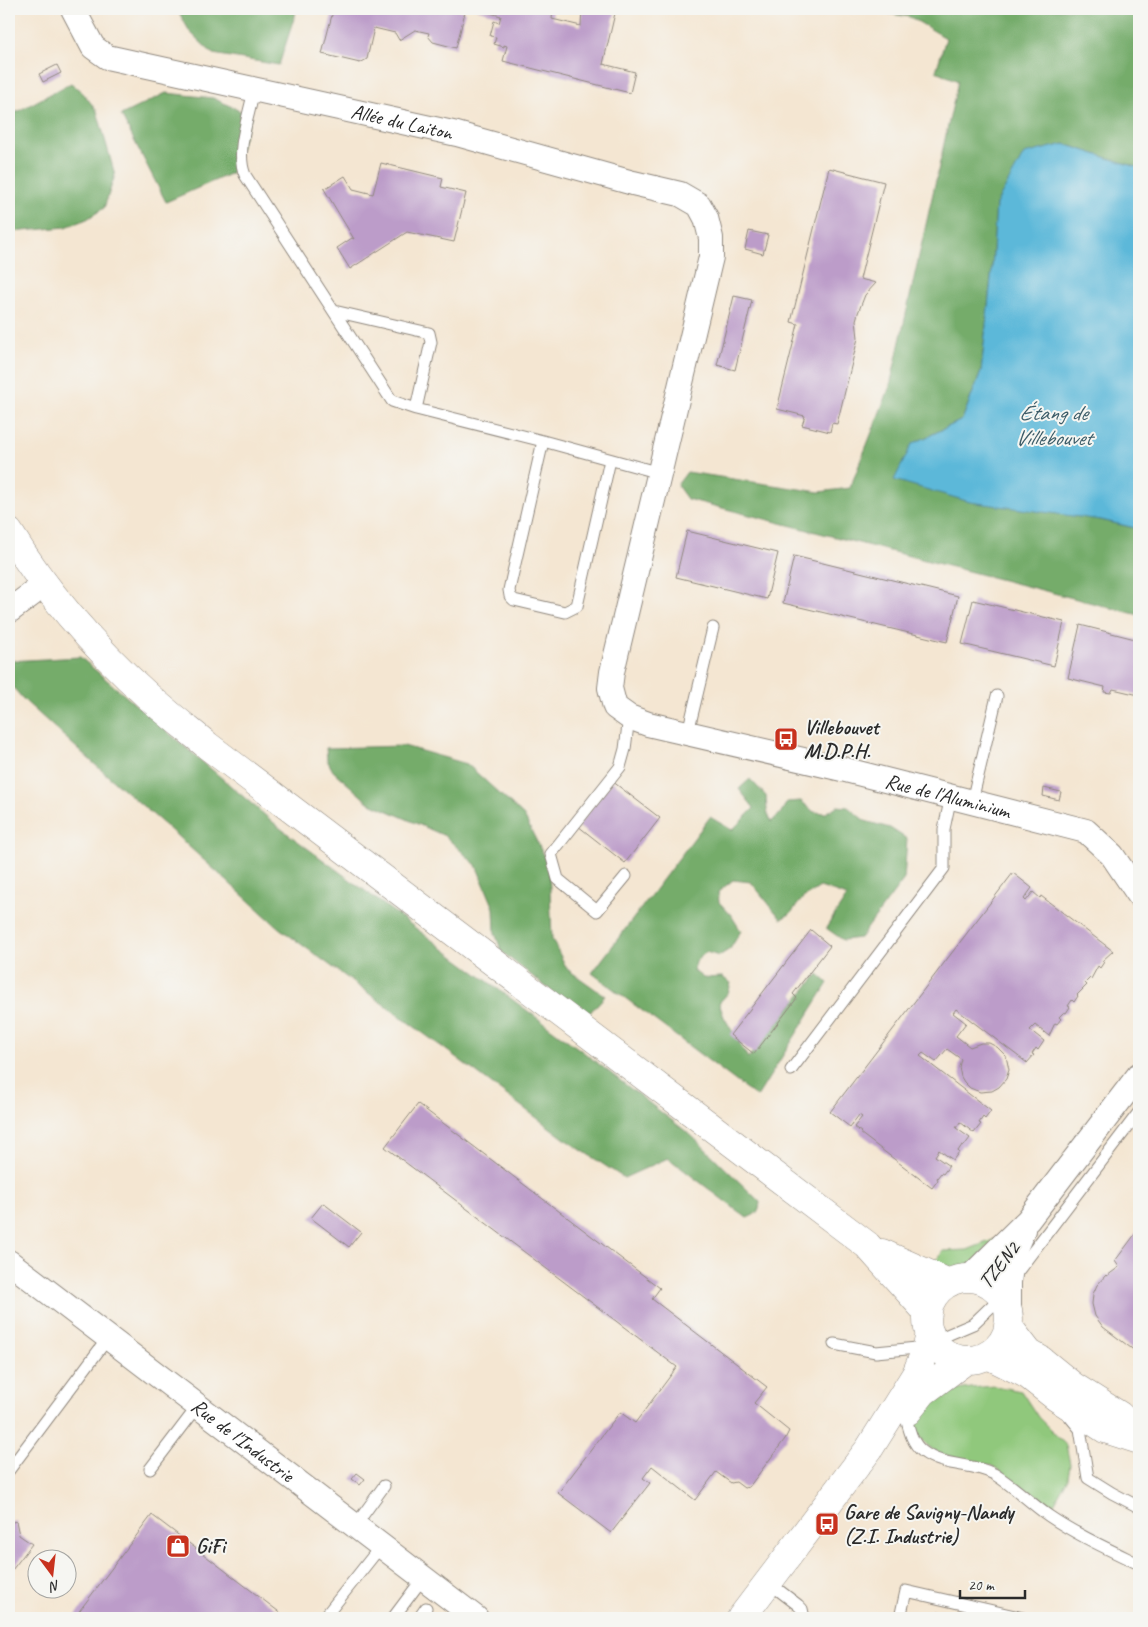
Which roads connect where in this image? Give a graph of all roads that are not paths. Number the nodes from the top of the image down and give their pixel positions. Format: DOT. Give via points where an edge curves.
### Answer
graph roads {
  1 [pos="73,9"];
  2 [pos="254,90"];
  3 [pos="334,311"];
  4 [pos="416,409"];
  5 [pos="542,440"];
  6 [pos="610,460"];
  7 [pos="660,473"];
  8 [pos="9,532"];
  9 [pos="44,585"];
  10 [pos="9,610"];
  11 [pos="713,628"];
  12 [pos="997,696"];
  13 [pos="622,712"];
  14 [pos="688,732"];
  15 [pos="962,799"];
  16 [pos="626,876"];
  17 [pos="1139,895"];
  18 [pos="791,1070"];
  19 [pos="1139,1076"];
  20 [pos="1139,1112"];
  21 [pos="1028,1220"];
  22 [pos="867,1246"];
  23 [pos="9,1262"];
  24 [pos="959,1281"];
  25 [pos="1007,1304"];
  26 [pos="930,1334"];
  27 [pos="108,1338"];
  28 [pos="834,1344"];
  29 [pos="977,1357"];
  30 [pos="1056,1397"];
  31 [pos="198,1406"];
  32 [pos="905,1414"];
  33 [pos="1139,1434"];
  34 [pos="1139,1440"];
  35 [pos="869,1449"];
  36 [pos="150,1469"];
  37 [pos="9,1470"];
  38 [pos="384,1486"];
  39 [pos="1139,1507"];
  40 [pos="355,1526"];
  41 [pos="381,1546"];
  42 [pos="1139,1564"];
  43 [pos="423,1578"];
  44 [pos="768,1582"];
  45 [pos="426,1608"];
  46 [pos="324,1618"];
  47 [pos="393,1618"];
  48 [pos="419,1618"];
  49 [pos="476,1618"];
  50 [pos="741,1618"];
  51 [pos="804,1618"];
  52 [pos="900,1618"];
  53 [pos="1023,1618"];
  1 -- 2 [label="street, Allée du Laiton" via="93,47 107,57"];
  2 -- 3 [label="lane" via="241,151 242,168"];
  2 -- 7 [label="street, Allée du Laiton" via="457,134 680,194 699,205 711,238 711,257"];
  3 -- 4 [label="lane" via="392,401"];
  3 -- 4 [label="lane" via="429,333 431,342"];
  4 -- 5 [label="lane"];
  5 -- 6 [label="lane"];
  5 -- 6 [label="lane" via="509,590 514,600 565,612 577,606"];
  6 -- 7 [label="lane"];
  7 -- 13 [label="street, Allée du Laiton" via="612,672 610,688"];
  8 -- 9 [label="street"];
  9 -- 10 [label="street"];
  9 -- 22 [label="street" via="117,667 208,746"];
  11 -- 14 [label="lane"];
  12 -- 15 [label="lane"];
  13 -- 14 [label="street, Rue de l'Aluminium" via="648,724"];
  13 -- 16 [label="lane" via="625,750 620,767 551,854 558,879 597,911"];
  14 -- 15 [label="street, Rue de l'Aluminium"];
  15 -- 17 [label="street, Rue de l'Aluminium" via="1086,831 1112,855"];
  15 -- 18 [label="lane" via="944,829 944,868"];
  19 -- 21 [label="street"];
  20 -- 25 [label="lane, TZEN2" via="1047,1234"];
  21 -- 24 [label="street"];
  21 -- 25 [label="street" via="1013,1253"];
  22 -- 24 [label="street"];
  22 -- 26 [label="street"];
  23 -- 27 [label="street, Rue de l'Industrie"];
  24 -- 25 [label="street" via="976,1279 993,1286"];
  24 -- 26 [label="street" via="940,1290 931,1302"];
  25 -- 26 [label="lane, TZEN2" via="940,1338"];
  25 -- 29 [label="street" via="1006,1335 998,1347"];
  25 -- 33 [label="street" via="1028,1353 1119,1415"];
  26 -- 28 [label="lane, TZEN2" via="876,1352"];
  26 -- 29 [label="street" via="944,1352 952,1356"];
  26 -- 35 [label="street" via="916,1374"];
  27 -- 31 [label="street, Rue de l'Industrie"];
  27 -- 37 [label="lane"];
  29 -- 30 [label="street" via="1028,1375"];
  29 -- 32 [label="street" via="922,1392"];
  30 -- 34 [label="street" via="1105,1429"];
  30 -- 39 [label="lane" via="1080,1429 1088,1478"];
  31 -- 36 [label="lane"];
  31 -- 40 [label="street, Rue de l'Industrie"];
  32 -- 35 [label="street"];
  32 -- 42 [label="lane" via="913,1441 923,1452 939,1460 979,1468 995,1475 1048,1516"];
  35 -- 44 [label="street"];
  38 -- 40 [label="lane"];
  40 -- 41 [label="street, Rue de l'Industrie"];
  41 -- 43 [label="street, Rue de l'Industrie"];
  41 -- 46 [label="lane"];
  43 -- 47 [label="lane"];
  43 -- 49 [label="street, Rue de l'Industrie"];
  44 -- 50 [label="street"];
  44 -- 51 [label="lane" via="798,1604"];
  45 -- 48 [label="lane"];
  52 -- 53 [label="lane" via="906,1591"];
}
